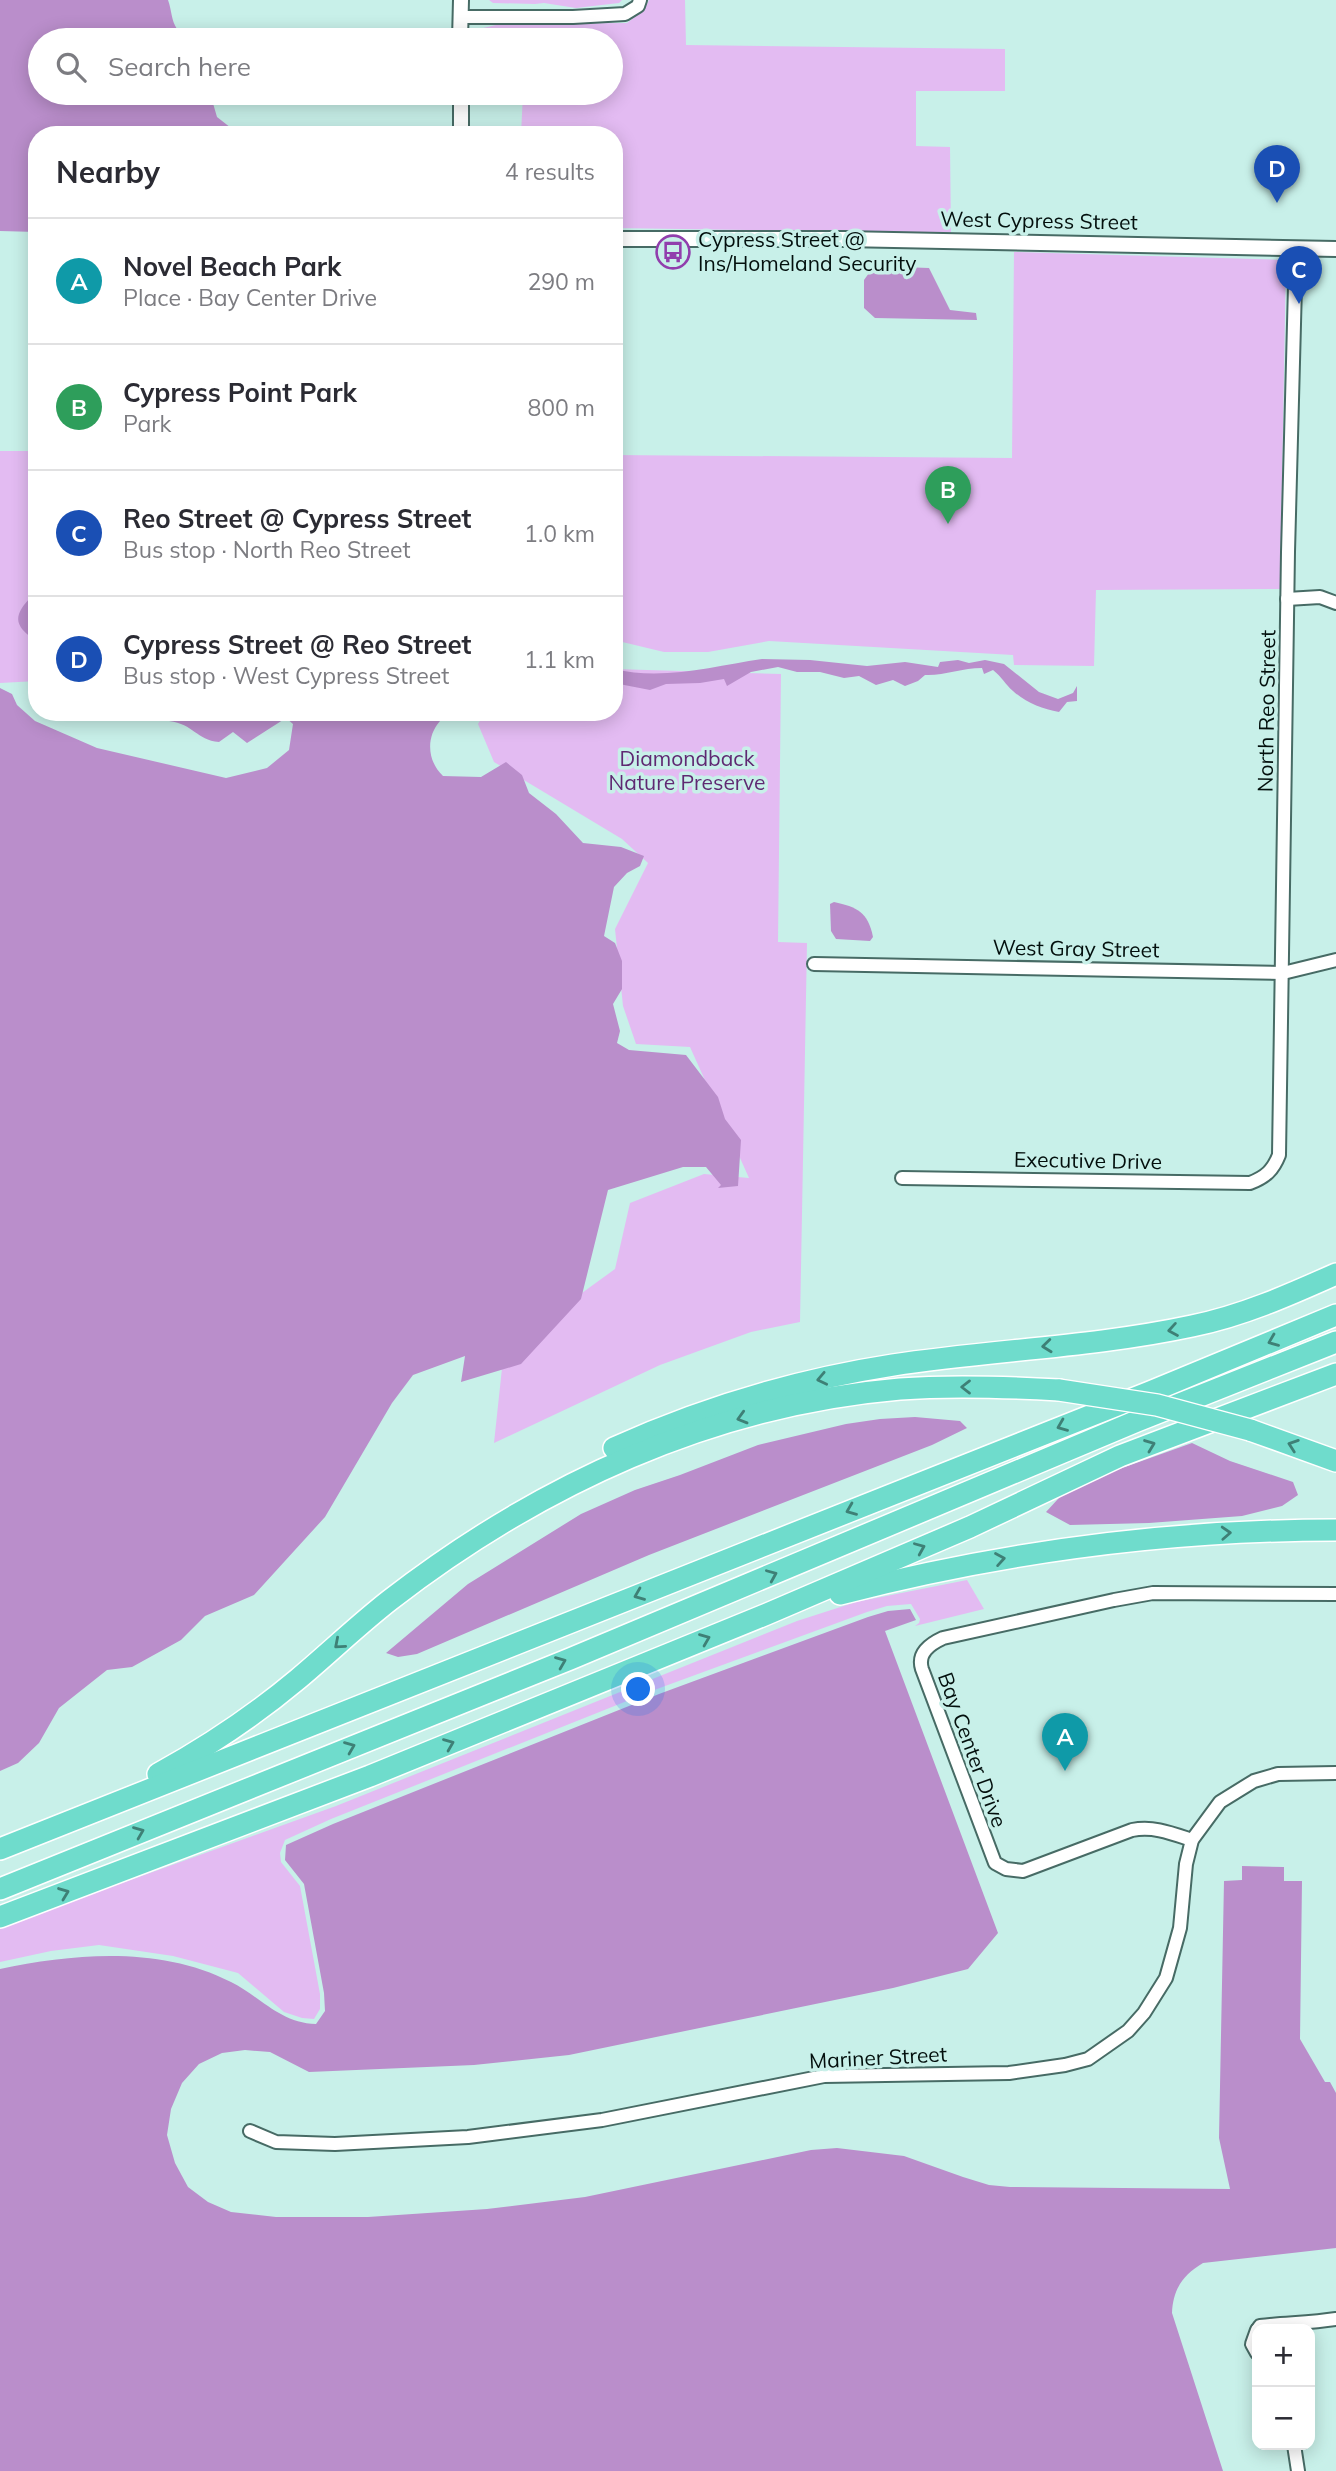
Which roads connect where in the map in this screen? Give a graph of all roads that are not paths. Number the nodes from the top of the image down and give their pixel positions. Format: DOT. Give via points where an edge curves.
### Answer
graph roads {
  1 [pos="461,0"];
  2 [pos="640,0"];
  3 [pos="460,17"];
  4 [pos="460,28"];
  5 [pos="461,105"];
  6 [pos="461,126"];
  7 [pos="623,239"];
  8 [pos="1296,248"];
  9 [pos="1336,249"];
  10 [pos="1287,599"];
  11 [pos="1336,603"];
  12 [pos="1336,960"];
  13 [pos="814,964"];
  14 [pos="1283,973"];
  15 [pos="1271,1171"];
  16 [pos="902,1178"];
  17 [pos="1336,1274"];
  18 [pos="1336,1315"];
  19 [pos="1336,1342"];
  20 [pos="1336,1374"];
  21 [pos="1336,1461"];
  22 [pos="1336,1530"];
  23 [pos="1336,1594"];
  24 [pos="391,1600"];
  25 [pos="767,1614"];
  26 [pos="1336,1773"];
  27 [pos="57,1826"];
  28 [pos="1192,1840"];
  29 [pos="0,1849"];
  30 [pos="0,1889"];
  31 [pos="0,1917"];
  32 [pos="250,2131"];
  33 [pos="1336,2319"];
  34 [pos="1283,2324"];
  35 [pos="1295,2450"];
  36 [pos="1298,2471"];
  1 -- 3 [label="street"];
  2 -- 3 [label="street" via="625,14"];
  3 -- 4 [label="street"];
  5 -- 6 [label="street"];
  7 -- 8 [label="street, West Cypress Street"];
  8 -- 9 [label="street, West Cypress Street"];
  8 -- 10 [label="street, North Reo Street"];
  10 -- 11 [label="street" via="1320,597"];
  10 -- 14 [label="street, North Reo Street"];
  12 -- 14 [label="street, West Gray Street"];
  13 -- 14 [label="street, West Gray Street"];
  14 -- 15 [label="street, North Reo Street" via="1279,1155"];
  15 -- 16 [label="street, Executive Drive" via="1250,1182"];
  17 -- 24 [label="highway, one-way" via="1250,1310 1194,1326 872,1369 767,1392 696,1415 600,1454 525,1494 437,1555"];
  18 -- 27 [label="highway, one-way"];
  30 -- 19 [label="highway, one-way"];
  25 -- 20 [label="highway, one-way" via="970,1527 1120,1456"];
  21 -- 24 [label="highway, one-way, bridge" via="1250,1430 1157,1405 1059,1390 900,1390 810,1402 709,1427 622,1460 504,1520"];
  25 -- 22 [label="highway, one-way" via="901,1579 1041,1552 1195,1534"];
  23 -- 28 [label="street, Bay Center Drive" via="1153,1594 943,1638 923,1653 922,1669 995,1863 1023,1871 1146,1828"];
  24 -- 27 [label="highway, one-way" via="297,1680 213,1741"];
  31 -- 25 [label="highway, one-way" via="272,1815"];
  26 -- 28 [label="street, Mariner Street" via="1278,1774 1254,1781 1220,1802"];
  27 -- 29 [label="highway"];
  28 -- 32 [label="street, Mariner Street" via="1185,1864 1180,1928 1166,1978 1128,2031 1087,2059 1009,2073 824,2076 602,2120 468,2137 335,2144 276,2142"];
  33 -- 34 [label="street"];
  35 -- 36 [label="street"];
}
